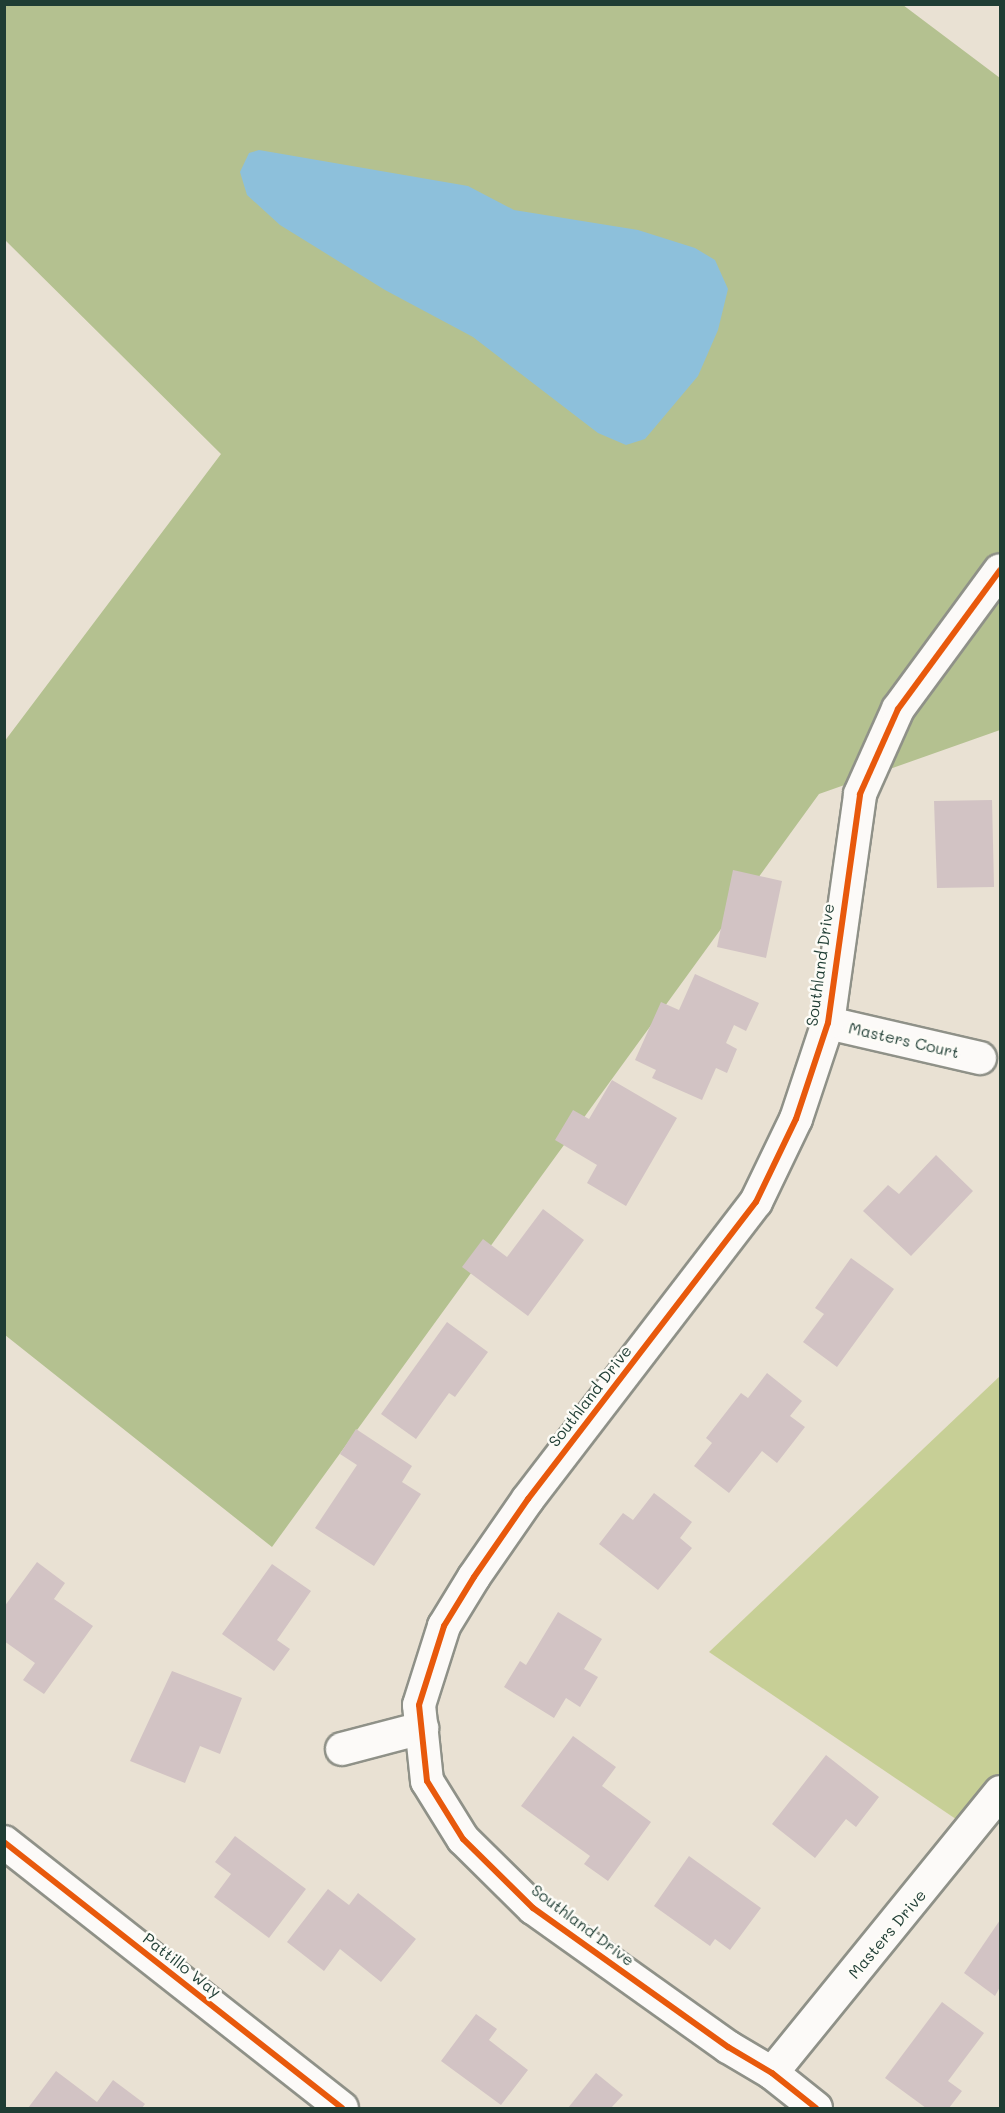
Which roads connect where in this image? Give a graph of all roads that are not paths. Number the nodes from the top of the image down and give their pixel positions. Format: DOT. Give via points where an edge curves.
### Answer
graph roads {
  1 [pos="1000,570"];
  2 [pos="828,1023"];
  3 [pos="980,1058"];
  4 [pos="422,1728"];
  5 [pos="342,1749"];
  6 [pos="1000,1792"];
  7 [pos="4,1842"];
  8 [pos="772,2073"];
  9 [pos="342,2109"];
  10 [pos="816,2109"];
  1 -- 2 [label="street, Southland Drive" via="898,709 860,794"];
  2 -- 3 [label="street, Masters Court"];
  2 -- 4 [label="street, Southland Drive" via="796,1119 756,1202 528,1498 444,1626 419,1705"];
  4 -- 5 [label="street"];
  4 -- 8 [label="street, Southland Drive" via="427,1781 470,1847 533,1908 728,2047"];
  6 -- 8 [label="street, Masters Drive"];
  7 -- 9 [label="street, Pattillo Way"];
  8 -- 10 [label="street, Southland Drive"];
}
